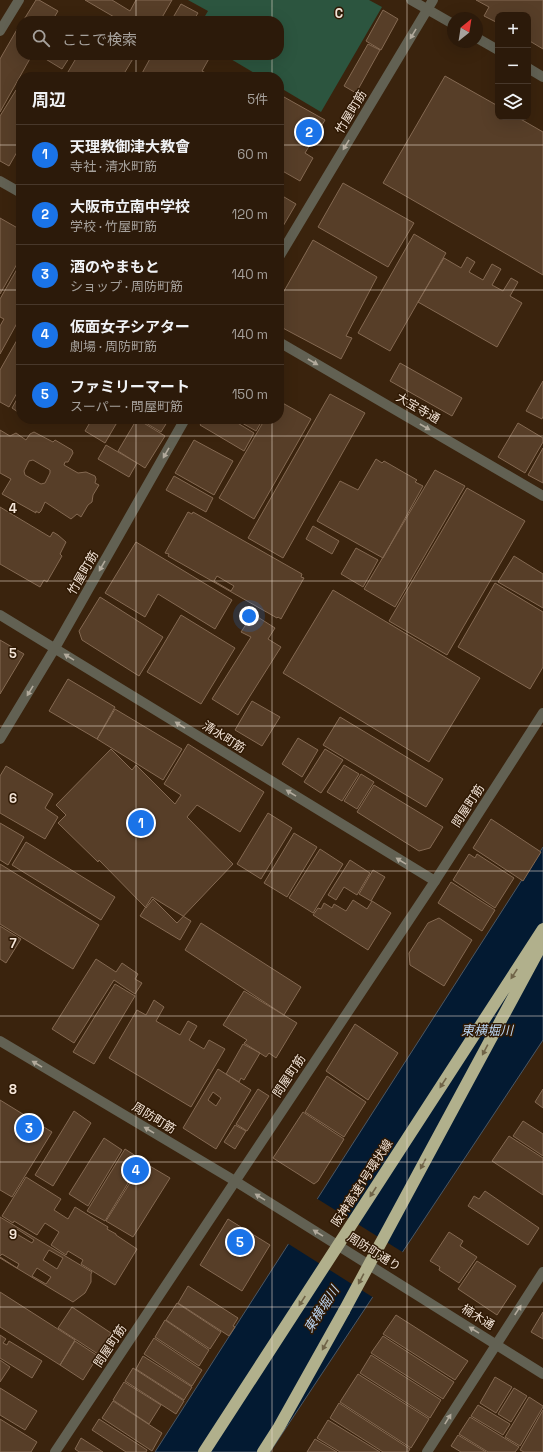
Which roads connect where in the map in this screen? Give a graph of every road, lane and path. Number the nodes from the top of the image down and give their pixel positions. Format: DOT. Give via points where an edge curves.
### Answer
graph roads {
  1 [pos="19,0"];
  2 [pos="411,0"];
  3 [pos="430,5"];
  4 [pos="447,19"];
  5 [pos="0,31"];
  6 [pos="483,41"];
  7 [pos="495,48"];
  8 [pos="531,70"];
  9 [pos="543,77"];
  10 [pos="0,181"];
  11 [pos="16,191"];
  12 [pos="284,249"];
  13 [pos="284,345"];
  14 [pos="182,424"];
  15 [pos="543,496"];
  16 [pos="0,615"];
  17 [pos="55,648"];
  18 [pos="543,713"];
  19 [pos="0,739"];
  20 [pos="435,881"];
  21 [pos="543,929"];
  22 [pos="543,942"];
  23 [pos="0,1042"];
  24 [pos="235,1181"];
  25 [pos="293,1218"];
  26 [pos="543,1272"];
  27 [pos="399,1283"];
  28 [pos="496,1344"];
  29 [pos="543,1374"];
  30 [pos="55,1452"];
  31 [pos="204,1452"];
  32 [pos="263,1452"];
  33 [pos="427,1452"];
  1 -- 5 [label="street"];
  2 -- 3 [label="street"];
  3 -- 4 [label="street"];
  3 -- 12 [label="street, 竹屋町筋, one-way"];
  6 -- 7 [label="street"];
  8 -- 9 [label="street"];
  10 -- 11 [label="street"];
  13 -- 15 [label="street, 大宝寺通, one-way"];
  14 -- 17 [label="street, 竹屋町筋, one-way"];
  16 -- 17 [label="street, 清水町筋"];
  17 -- 19 [label="street, 竹屋町筋, one-way"];
  20 -- 17 [label="street, 清水町筋, one-way"];
  18 -- 20 [label="street, 問屋町筋"];
  20 -- 24 [label="street, 問屋町筋"];
  21 -- 31 [label="highway, 阪神高速1号環状線, one-way, bridge"];
  22 -- 32 [label="highway, one-way, bridge" via="344,1311"];
  24 -- 23 [label="street, 周防町筋, one-way"];
  25 -- 24 [label="street, 周防町筋, one-way"];
  24 -- 30 [label="street, 問屋町筋"];
  27 -- 25 [label="street, 周防町通り, one-way, bridge"];
  28 -- 26 [label="street, one-way"];
  28 -- 27 [label="street, 楠木通, one-way"];
  28 -- 29 [label="street, 楠木通"];
  33 -- 28 [label="street, one-way"];
}
